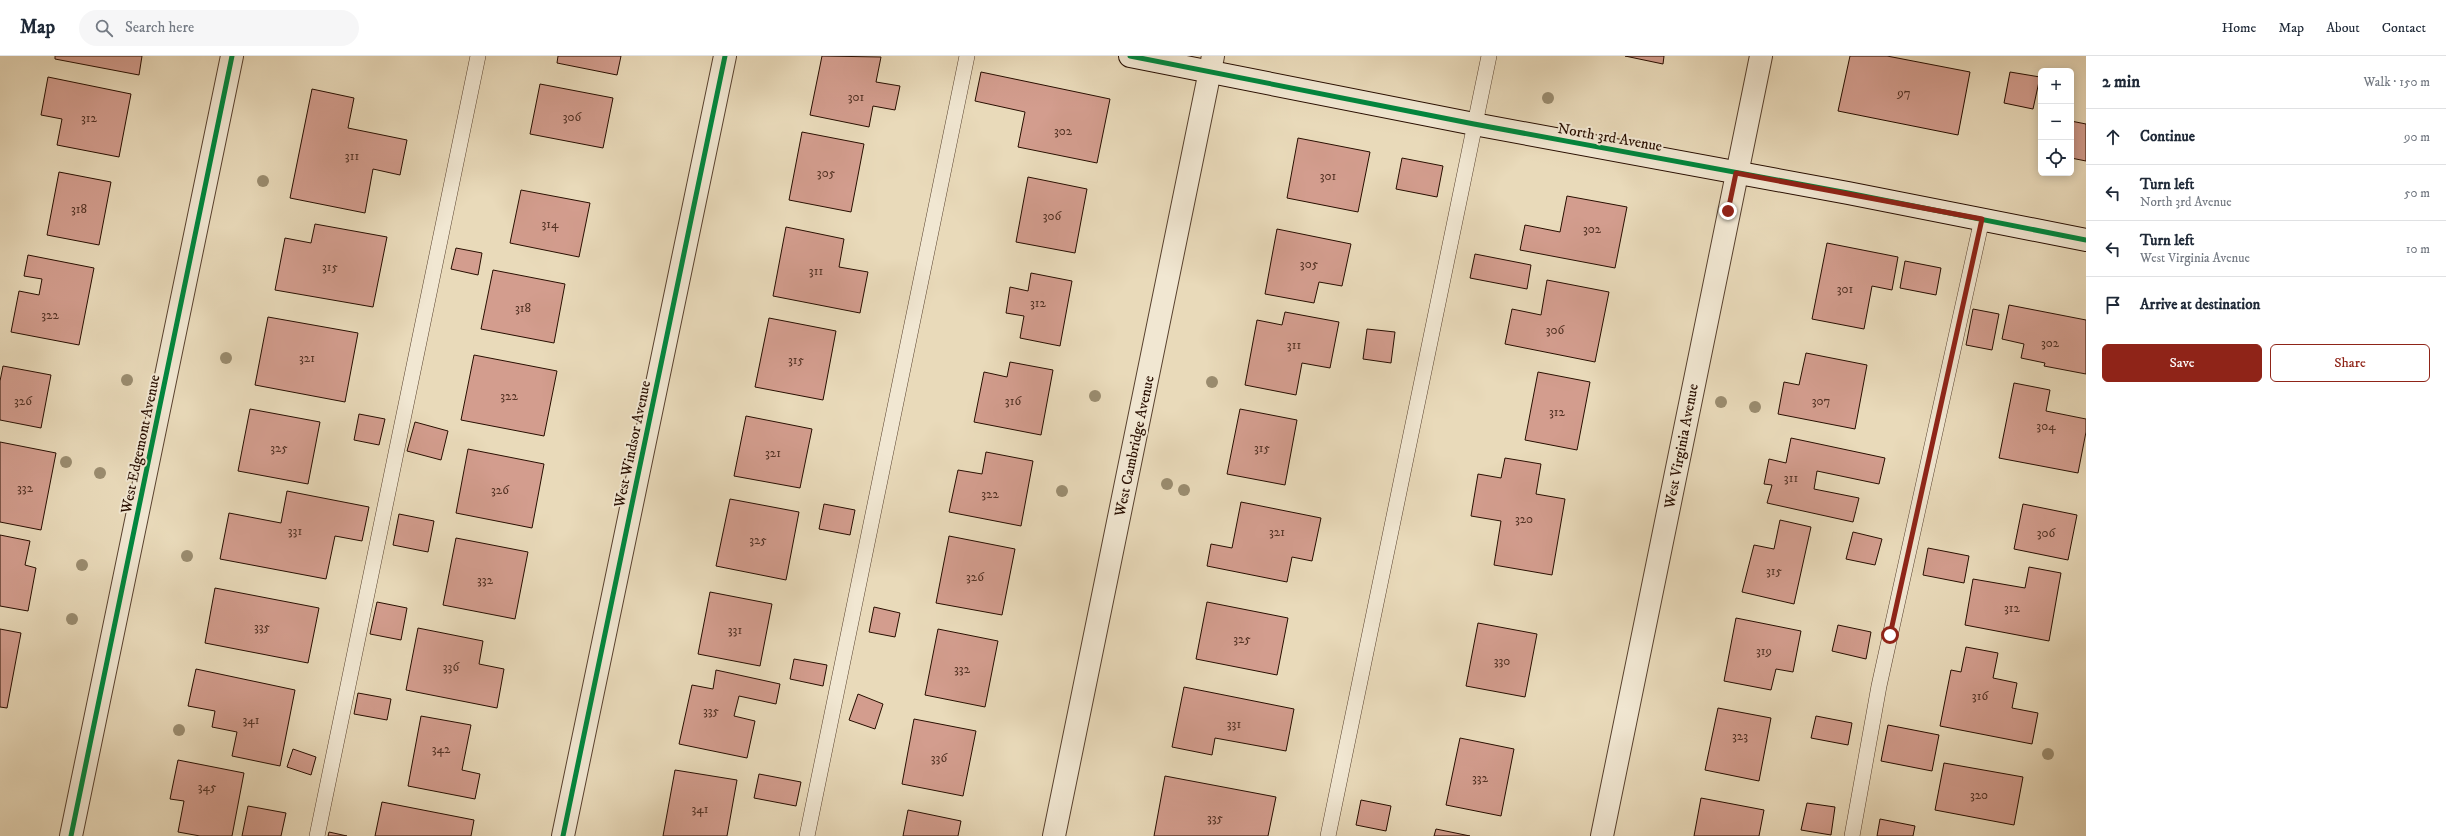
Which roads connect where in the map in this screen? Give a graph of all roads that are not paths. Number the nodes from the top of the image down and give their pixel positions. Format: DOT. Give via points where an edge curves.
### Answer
graph roads {
  1 [pos="232,56"];
  2 [pos="478,56"];
  3 [pos="725,56"];
  4 [pos="967,56"];
  5 [pos="1130,56"];
  6 [pos="1489,56"];
  7 [pos="1761,56"];
  8 [pos="1212,64"];
  9 [pos="1474,124"];
  10 [pos="1736,173"];
  11 [pos="1982,219"];
  12 [pos="2086,240"];
  13 [pos="71,836"];
  14 [pos="317,836"];
  15 [pos="563,836"];
  16 [pos="807,836"];
  17 [pos="1054,836"];
  18 [pos="1328,836"];
  19 [pos="1602,836"];
  20 [pos="1852,836"];
  1 -- 13 [label="street, West Edgemont Avenue"];
  2 -- 14 [label="lane"];
  3 -- 15 [label="street, West Windsor Avenue"];
  4 -- 16 [label="lane"];
  5 -- 8 [label="street, North 3rd Avenue"];
  6 -- 9 [label="lane"];
  7 -- 10 [label="street, West Virginia Avenue"];
  8 -- 9 [label="street, North 3rd Avenue"];
  8 -- 17 [label="street, West Cambridge Avenue"];
  9 -- 10 [label="street, North 3rd Avenue"];
  9 -- 18 [label="lane"];
  10 -- 11 [label="street, North 3rd Avenue"];
  10 -- 19 [label="street, West Virginia Avenue"];
  11 -- 12 [label="street, North 3rd Avenue"];
  11 -- 20 [label="lane" via="1879,686"];
}
